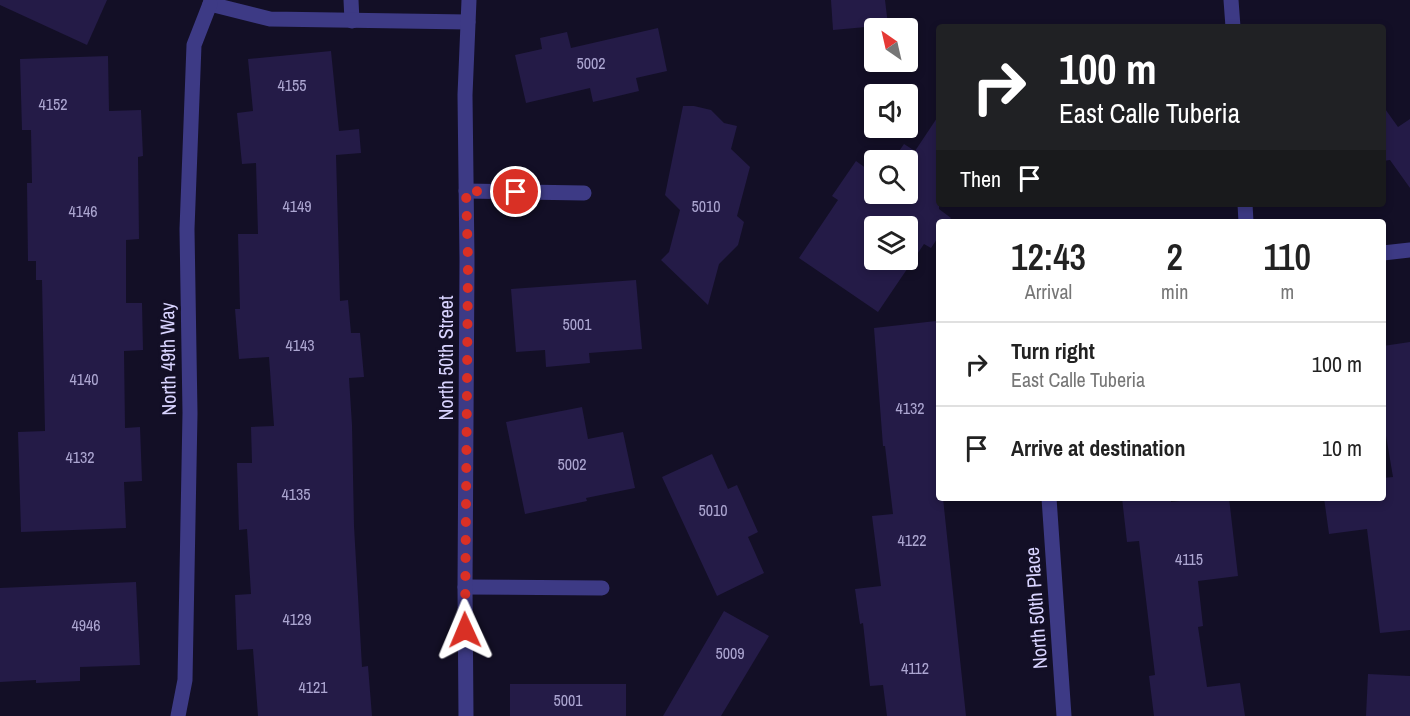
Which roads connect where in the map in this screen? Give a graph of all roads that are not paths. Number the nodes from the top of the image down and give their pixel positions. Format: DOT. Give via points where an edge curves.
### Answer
graph roads {
  1 [pos="226,0"];
  2 [pos="351,0"];
  3 [pos="469,0"];
  4 [pos="1231,0"];
  5 [pos="210,4"];
  6 [pos="352,21"];
  7 [pos="468,22"];
  8 [pos="1233,24"];
  9 [pos="466,191"];
  10 [pos="584,193"];
  11 [pos="1410,250"];
  12 [pos="1386,253"];
  13 [pos="1049,501"];
  14 [pos="465,587"];
  15 [pos="602,588"];
  16 [pos="177,716"];
  17 [pos="466,716"];
  18 [pos="1064,716"];
  1 -- 5 [label="street"];
  2 -- 6 [label="street"];
  3 -- 7 [label="street, North 50th Street"];
  4 -- 8 [label="street"];
  5 -- 6 [label="street" via="270,20"];
  5 -- 16 [label="street, North 49th Way" via="194,45 187,229 190,413 186,668"];
  6 -- 7 [label="street"];
  7 -- 9 [label="street, North 50th Street"];
  9 -- 10 [label="street"];
  9 -- 14 [label="street, North 50th Street"];
  11 -- 12 [label="street"];
  13 -- 18 [label="street, North 50th Place"];
  14 -- 15 [label="street"];
  14 -- 17 [label="street, North 50th Street"];
}
